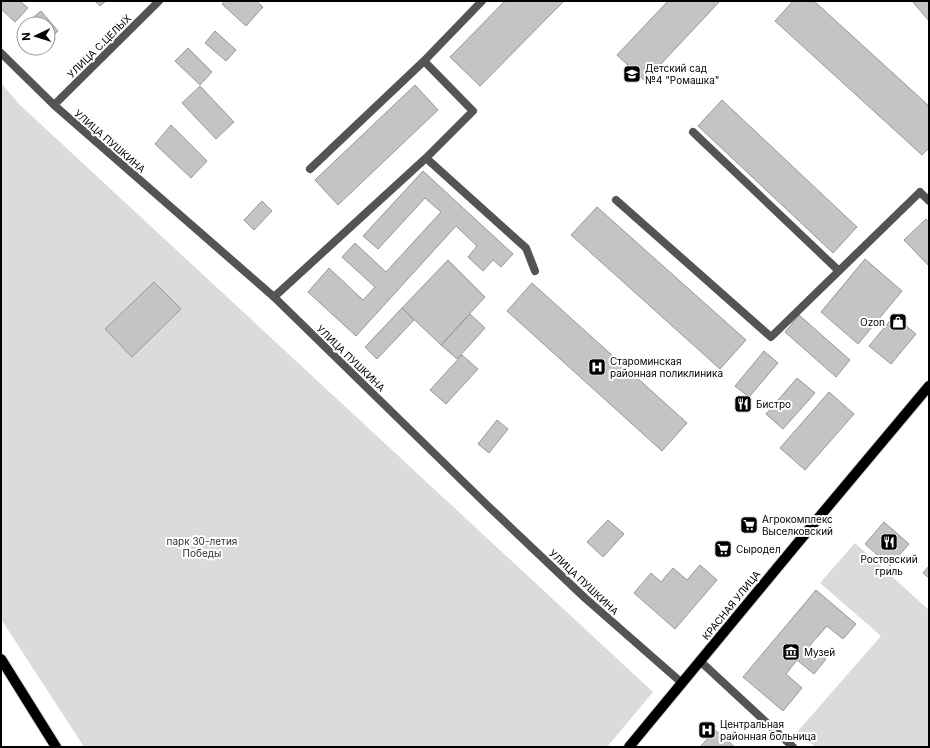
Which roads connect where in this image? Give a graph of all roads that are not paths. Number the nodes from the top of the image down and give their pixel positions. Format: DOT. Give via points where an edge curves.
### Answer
graph roads {
  1 [pos="159,1"];
  2 [pos="482,1"];
  3 [pos="1,53"];
  4 [pos="424,61"];
  5 [pos="54,105"];
  6 [pos="693,132"];
  7 [pos="426,158"];
  8 [pos="310,169"];
  9 [pos="616,200"];
  10 [pos="929,201"];
  11 [pos="535,271"];
  12 [pos="839,271"];
  13 [pos="274,297"];
  14 [pos="929,386"];
  15 [pos="1,659"];
  16 [pos="700,661"];
  17 [pos="682,683"];
  18 [pos="56,747"];
  19 [pos="629,747"];
  20 [pos="793,747"];
  1 -- 5 [label="street, УЛИЦА С.ЦЕЛЫХ"];
  2 -- 4 [label="street"];
  3 -- 5 [label="street, УЛИЦА ПУШКИНА"];
  4 -- 7 [label="street" via="473,111"];
  4 -- 8 [label="street"];
  5 -- 13 [label="street, УЛИЦА ПУШКИНА"];
  6 -- 12 [label="street"];
  7 -- 11 [label="street" via="526,248"];
  7 -- 13 [label="street"];
  9 -- 12 [label="street" via="771,337"];
  10 -- 12 [label="street" via="920,192"];
  13 -- 17 [label="street, УЛИЦА ПУШКИНА" via="585,598"];
  14 -- 16 [label="main road, КРАСНАЯ УЛИЦА"];
  15 -- 18 [label="main road"];
  16 -- 17 [label="main road, КРАСНАЯ УЛИЦА"];
  16 -- 20 [label="street"];
  17 -- 19 [label="main road, КРАСНАЯ УЛИЦА"];
}
